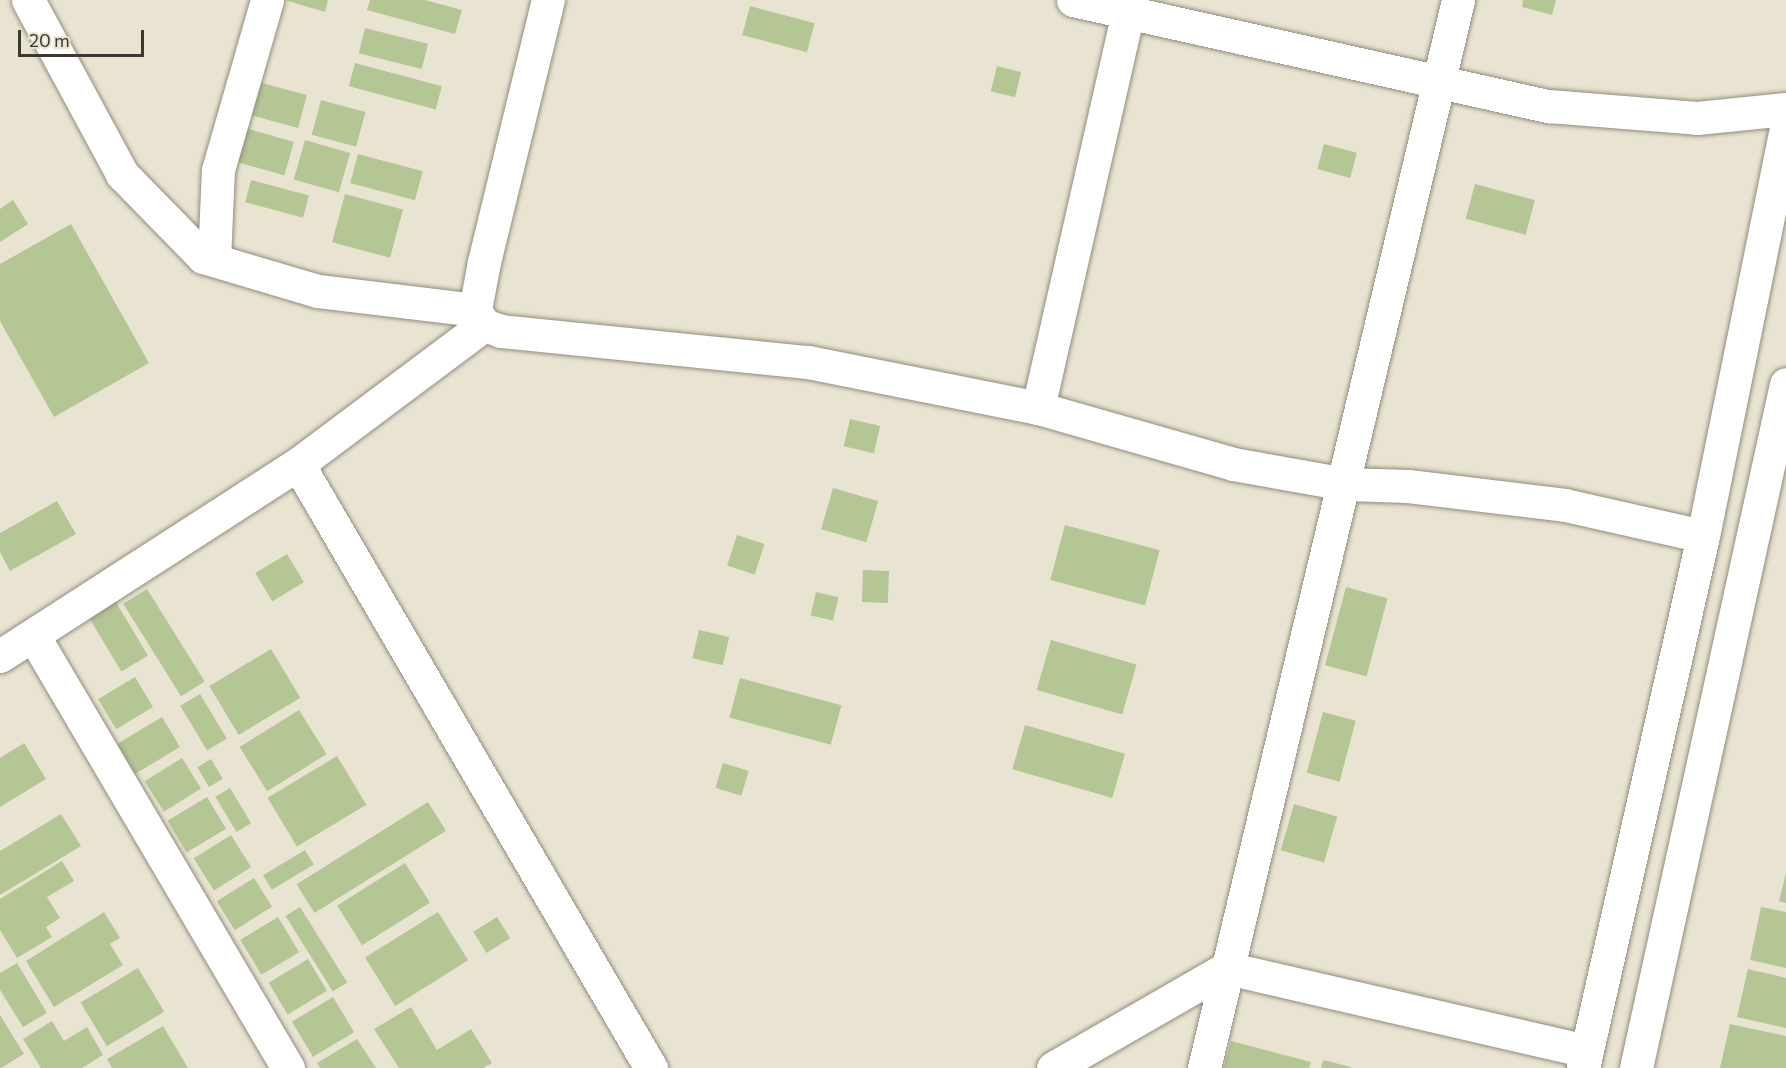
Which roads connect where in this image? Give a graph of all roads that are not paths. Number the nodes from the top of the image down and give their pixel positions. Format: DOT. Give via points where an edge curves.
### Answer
graph roads {
  1 [pos="28,0"];
  2 [pos="267,0"];
  3 [pos="548,0"];
  4 [pos="1073,0"];
  5 [pos="1458,0"];
  6 [pos="1129,6"];
  7 [pos="1435,82"];
  8 [pos="1786,109"];
  9 [pos="1786,128"];
  10 [pos="214,260"];
  11 [pos="479,318"];
  12 [pos="1786,384"];
  13 [pos="1038,408"];
  14 [pos="298,464"];
  15 [pos="1345,484"];
  16 [pos="1703,536"];
  17 [pos="33,635"];
  18 [pos="0,656"];
  19 [pos="1227,968"];
  20 [pos="1585,1060"];
  21 [pos="288,1068"];
  22 [pos="651,1068"];
  23 [pos="1053,1068"];
  24 [pos="1204,1068"];
  25 [pos="1636,1068"];
  1 -- 10 [label="street" via="122,174 203,257"];
  2 -- 10 [label="street" via="218,170"];
  3 -- 11 [label="street"];
  4 -- 6 [label="street"];
  5 -- 7 [label="street"];
  6 -- 7 [label="street"];
  6 -- 13 [label="street"];
  7 -- 8 [label="street" via="1550,106 1697,118"];
  7 -- 15 [label="street"];
  9 -- 16 [label="street"];
  10 -- 11 [label="street" via="318,291"];
  11 -- 13 [label="street" via="501,331 808,362"];
  11 -- 14 [label="street"];
  12 -- 25 [label="street"];
  13 -- 15 [label="street" via="1233,464"];
  14 -- 17 [label="street"];
  14 -- 22 [label="street"];
  15 -- 16 [label="street" via="1408,486 1565,505"];
  15 -- 19 [label="street"];
  16 -- 20 [label="street"];
  17 -- 18 [label="street"];
  17 -- 21 [label="street"];
  19 -- 20 [label="street"];
  19 -- 23 [label="street"];
  19 -- 24 [label="street"];
}
